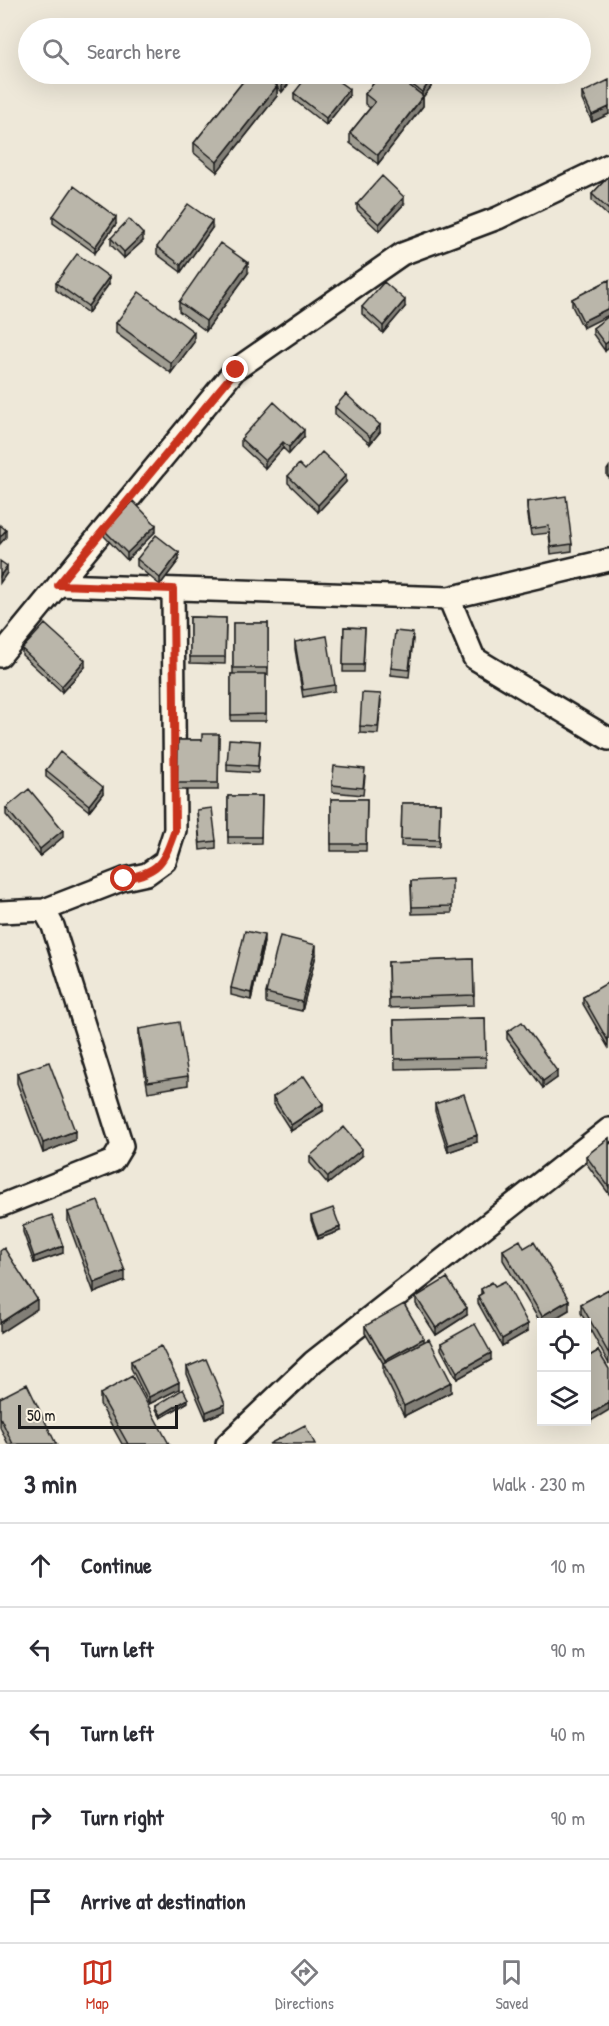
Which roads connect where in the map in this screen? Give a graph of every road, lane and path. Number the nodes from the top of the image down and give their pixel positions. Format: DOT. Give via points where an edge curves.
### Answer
graph roads {
  1 [pos="609,165"];
  2 [pos="609,560"];
  3 [pos="58,585"];
  4 [pos="173,589"];
  5 [pos="448,598"];
  6 [pos="0,656"];
  7 [pos="609,739"];
  8 [pos="44,909"];
  9 [pos="0,912"];
  10 [pos="609,1129"];
  11 [pos="0,1206"];
  12 [pos="227,1444"];
  1 -- 3 [label="street" via="498,218 402,254 236,370"];
  2 -- 5 [label="street"];
  3 -- 4 [label="street"];
  3 -- 6 [label="street"];
  4 -- 5 [label="street"];
  4 -- 8 [label="street" via="175,830 165,861 147,874"];
  5 -- 7 [label="street" via="474,658"];
  8 -- 9 [label="street"];
  8 -- 11 [label="street" via="53,926 122,1146 113,1161"];
  10 -- 12 [label="street" via="313,1362"];
}
